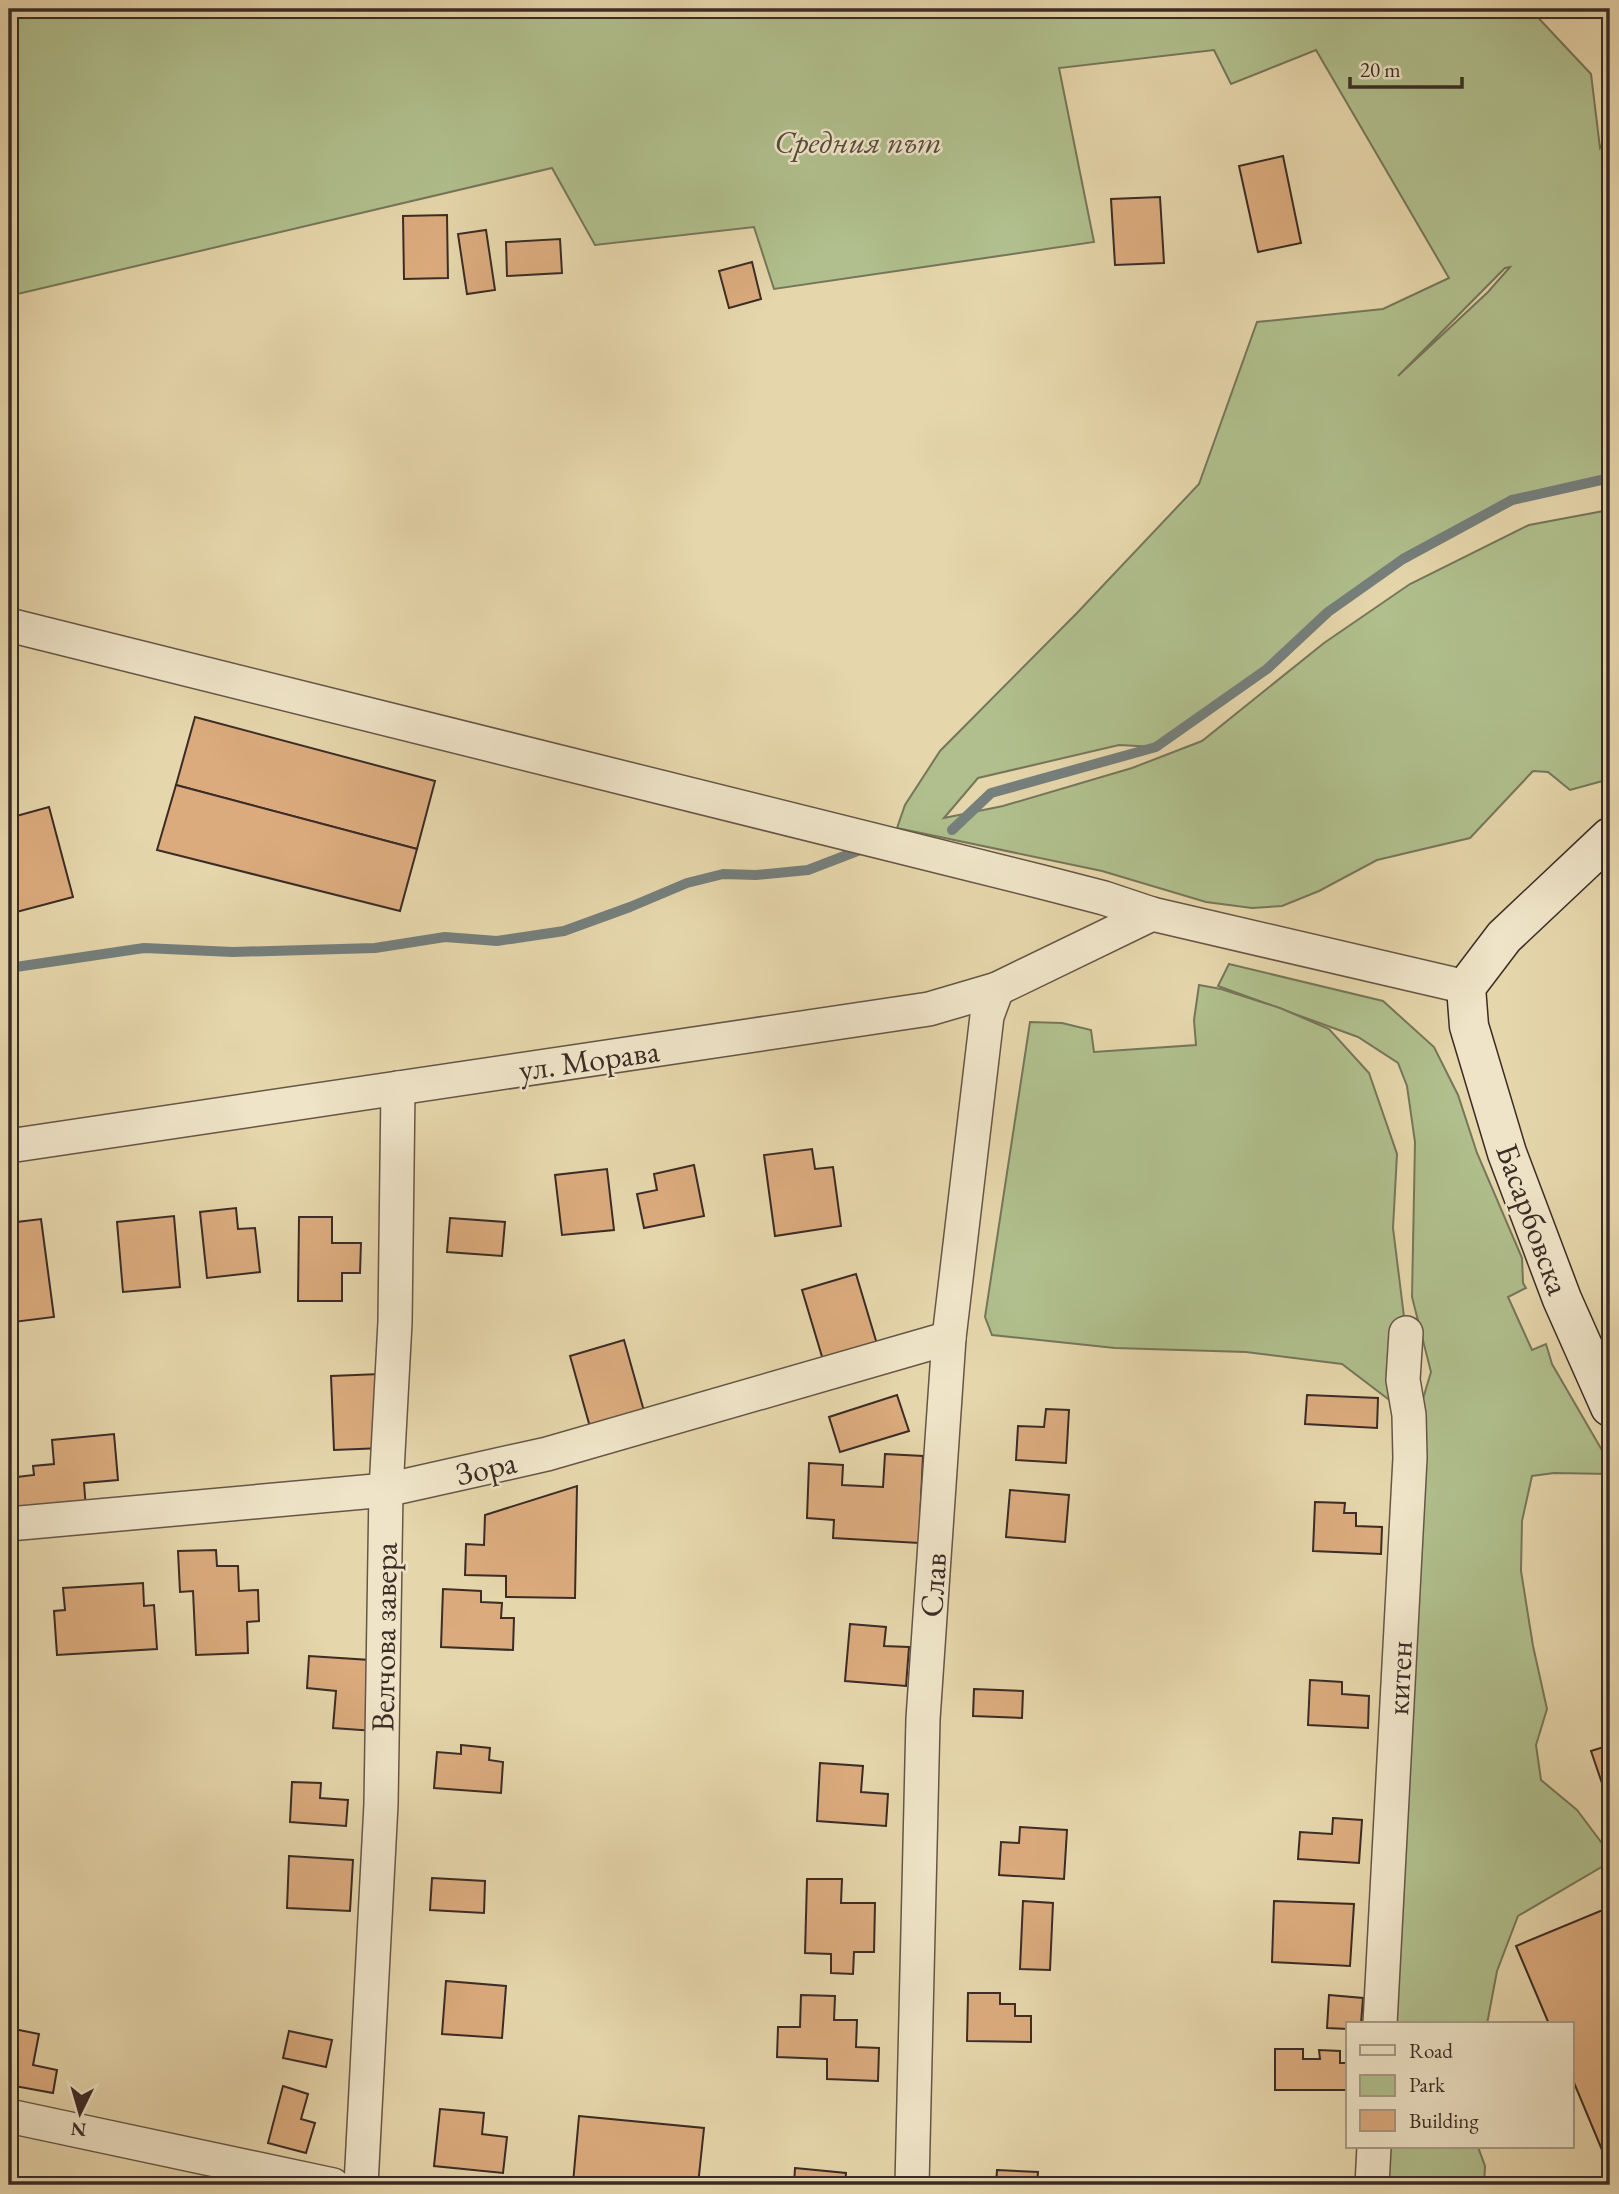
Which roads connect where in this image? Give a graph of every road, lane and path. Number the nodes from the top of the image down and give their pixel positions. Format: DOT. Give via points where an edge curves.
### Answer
graph roads {
  1 [pos="9,625"];
  2 [pos="1610,837"];
  3 [pos="1152,914"];
  4 [pos="1466,987"];
  5 [pos="997,989"];
  6 [pos="398,1088"];
  7 [pos="9,1146"];
  8 [pos="1406,1333"];
  9 [pos="948,1338"];
  10 [pos="1610,1407"];
  11 [pos="386,1490"];
  12 [pos="9,1524"];
  13 [pos="1380,2022"];
  14 [pos="9,2116"];
  15 [pos="1374,2148"];
  16 [pos="333,2185"];
  17 [pos="361,2185"];
  18 [pos="912,2185"];
  19 [pos="1371,2185"];
  1 -- 3 [label="street" via="1042,882"];
  2 -- 4 [label="street" via="1504,937"];
  3 -- 4 [label="street"];
  3 -- 5 [label="street, ул. Морава"];
  4 -- 10 [label="street, Басарбовска" via="1469,1026 1507,1153 1562,1299"];
  5 -- 6 [label="street, ул. Морава" via="929,1009 869,1019"];
  5 -- 9 [label="street, Слав" via="987,1016"];
  6 -- 7 [label="street, ул. Морава"];
  6 -- 11 [label="street, Велчова завера" via="395,1322"];
  8 -- 13 [label="street, китен" via="1403,1380 1410,1458"];
  9 -- 11 [label="street, Зора" via="547,1454"];
  9 -- 18 [label="street, Слав" via="923,1719"];
  11 -- 12 [label="street, Зора"];
  11 -- 17 [label="street, Велчова завера" via="381,1804"];
  14 -- 16 [label="street"];
  15 -- 19 [label="street"];
}
